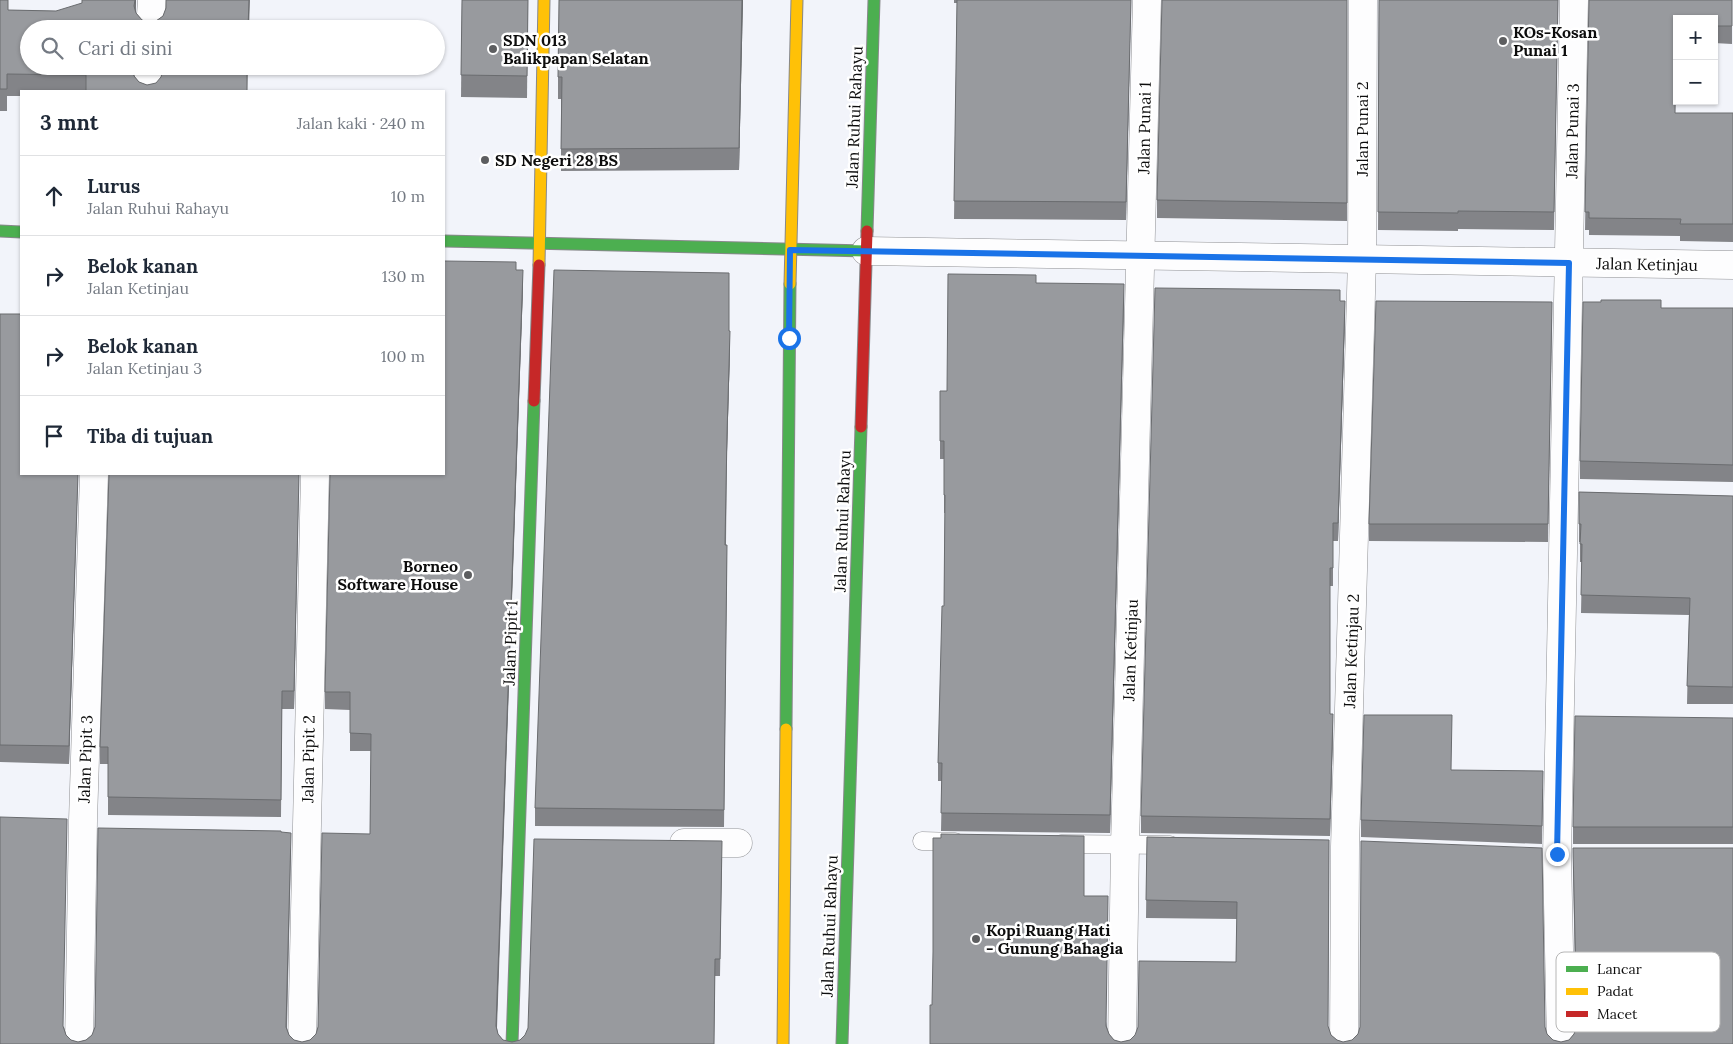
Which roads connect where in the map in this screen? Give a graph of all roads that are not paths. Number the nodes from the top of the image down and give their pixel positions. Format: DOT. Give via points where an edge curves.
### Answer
graph roads {
  1 [pos="152,0"];
  2 [pos="544,0"];
  3 [pos="797,0"];
  4 [pos="874,0"];
  5 [pos="1147,0"];
  6 [pos="1363,0"];
  7 [pos="1574,0"];
  8 [pos="151,20"];
  9 [pos="149,75"];
  10 [pos="148,90"];
  11 [pos="0,231"];
  12 [pos="20,232"];
  13 [pos="445,241"];
  14 [pos="540,244"];
  15 [pos="790,250"];
  16 [pos="866,252"];
  17 [pos="1142,255"];
  18 [pos="1362,259"];
  19 [pos="1569,263"];
  20 [pos="1733,265"];
  21 [pos="94,475"];
  22 [pos="315,475"];
  23 [pos="1563,494"];
  24 [pos="1593,495"];
  25 [pos="1559,717"];
  26 [pos="1588,718"];
  27 [pos="56,820"];
  28 [pos="90,827"];
  29 [pos="278,833"];
  30 [pos="307,833"];
  31 [pos="922,841"];
  32 [pos="659,842"];
  33 [pos="970,842"];
  34 [pos="738,843"];
  35 [pos="1048,843"];
  36 [pos="1125,844"];
  37 [pos="1182,845"];
  38 [pos="1559,952"];
  39 [pos="79,1044"];
  40 [pos="302,1044"];
  41 [pos="512,1044"];
  42 [pos="783,1044"];
  43 [pos="842,1044"];
  44 [pos="1122,1044"];
  45 [pos="1344,1044"];
  1 -- 8 [label="street"];
  2 -- 14 [label="main road, Jalan Pipit 1"];
  3 -- 15 [label="main road"];
  4 -- 16 [label="main road, Jalan Ruhui Rahayu"];
  5 -- 17 [label="street, Jalan Punai 1"];
  6 -- 18 [label="street, Jalan Punai 2"];
  7 -- 19 [label="street, Jalan Punai 3"];
  9 -- 10 [label="street"];
  11 -- 12 [label="main road"];
  13 -- 14 [label="main road, Jalan Ketinjau"];
  14 -- 15 [label="main road, Jalan Ketinjau"];
  14 -- 41 [label="main road, Jalan Pipit 1" via="530,841"];
  15 -- 16 [label="main road, Jalan Ketinjau"];
  15 -- 42 [label="main road"];
  16 -- 17 [label="street, Jalan Ketinjau"];
  16 -- 43 [label="main road, Jalan Ruhui Rahayu"];
  17 -- 18 [label="street, Jalan Ketinjau"];
  17 -- 36 [label="street, Jalan Ketinjau"];
  18 -- 19 [label="street, Jalan Ketinjau"];
  18 -- 45 [label="street, Jalan Ketinjau 2" via="1345,847"];
  19 -- 20 [label="street, Jalan Ketinjau"];
  19 -- 23 [label="street, Jalan Punai 3"];
  21 -- 28 [label="street, Jalan Pipit 3"];
  22 -- 30 [label="street, Jalan Pipit 2"];
  23 -- 24 [label="street"];
  23 -- 25 [label="street, Jalan Punai 3"];
  25 -- 26 [label="street"];
  25 -- 38 [label="street, Jalan Punai 3"];
  27 -- 28 [label="street"];
  28 -- 39 [label="street, Jalan Pipit 3"];
  29 -- 30 [label="street"];
  30 -- 40 [label="street, Jalan Pipit 2"];
  31 -- 33 [label="lane"];
  32 -- 34 [label="street"];
  35 -- 36 [label="lane"];
  36 -- 37 [label="lane"];
  36 -- 44 [label="street, Jalan Ketinjau"];
}
